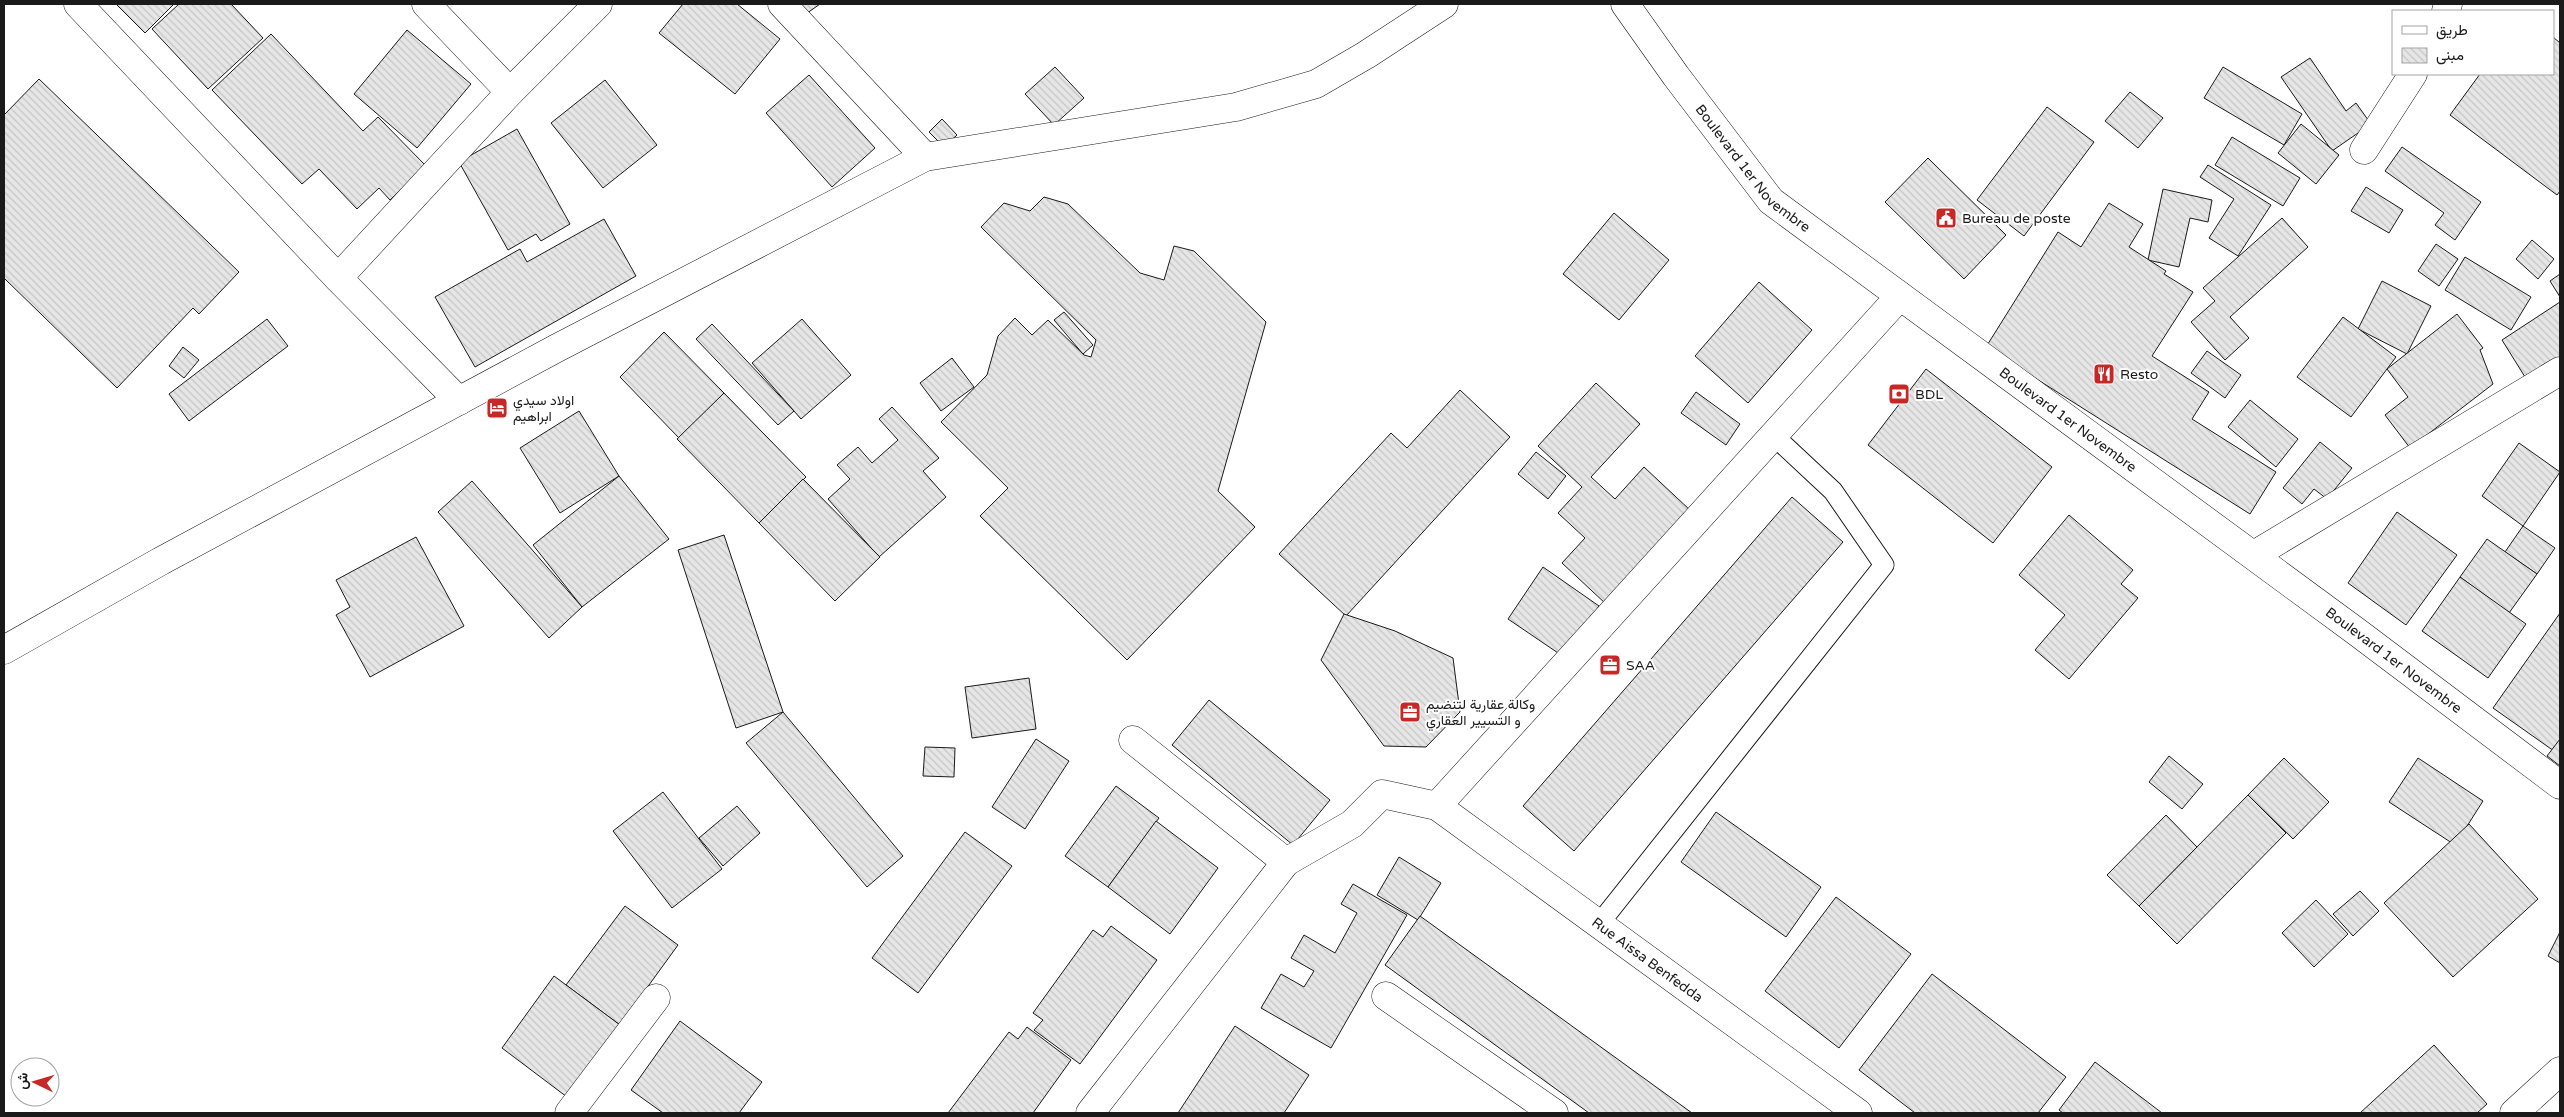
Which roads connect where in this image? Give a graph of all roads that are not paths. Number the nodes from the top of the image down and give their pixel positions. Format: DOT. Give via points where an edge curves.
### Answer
graph roads {
  1 [pos="78,4"];
  2 [pos="426,4"];
  3 [pos="598,4"];
  4 [pos="782,4"];
  5 [pos="1444,4"];
  6 [pos="1625,4"];
  7 [pos="2412,75"];
  8 [pos="510,92"];
  9 [pos="2364,150"];
  10 [pos="926,157"];
  11 [pos="338,278"];
  12 [pos="1900,296"];
  13 [pos="2560,371"];
  14 [pos="458,401"];
  15 [pos="1773,435"];
  16 [pos="2254,555"];
  17 [pos="4,650"];
  18 [pos="1133,740"];
  19 [pos="2560,785"];
  20 [pos="1437,806"];
  21 [pos="1286,862"];
  22 [pos="1599,924"];
  23 [pos="1386,996"];
  24 [pos="656,998"];
  25 [pos="2560,1071"];
  26 [pos="569,1113"];
  27 [pos="1090,1113"];
  28 [pos="1554,1113"];
  29 [pos="1858,1113"];
  30 [pos="2514,1113"];
  1 -- 11 [label="street"];
  2 -- 8 [label="street"];
  3 -- 8 [label="street"];
  4 -- 10 [label="street"];
  5 -- 10 [label="street" via="1366,56 1316,84 1236,107"];
  6 -- 12 [label="street, Boulevard 1er Novembre" via="1772,201"];
  7 -- 9 [label="street"];
  8 -- 11 [label="street"];
  10 -- 14 [label="street"];
  11 -- 14 [label="street"];
  12 -- 15 [label="street"];
  12 -- 16 [label="street, Boulevard 1er Novembre"];
  13 -- 16 [label="street"];
  14 -- 17 [label="street" via="161,561"];
  15 -- 20 [label="street"];
  15 -- 22 [label="lane" via="1833,491 1884,565"];
  16 -- 19 [label="street, Boulevard 1er Novembre"];
  18 -- 21 [label="street"];
  20 -- 21 [label="street" via="1382,794 1352,824"];
  20 -- 22 [label="street, Rue Aissa Benfedda"];
  21 -- 27 [label="street"];
  22 -- 29 [label="street, Rue Aissa Benfedda"];
  23 -- 28 [label="street"];
  24 -- 26 [label="street"];
  25 -- 30 [label="street"];
}
